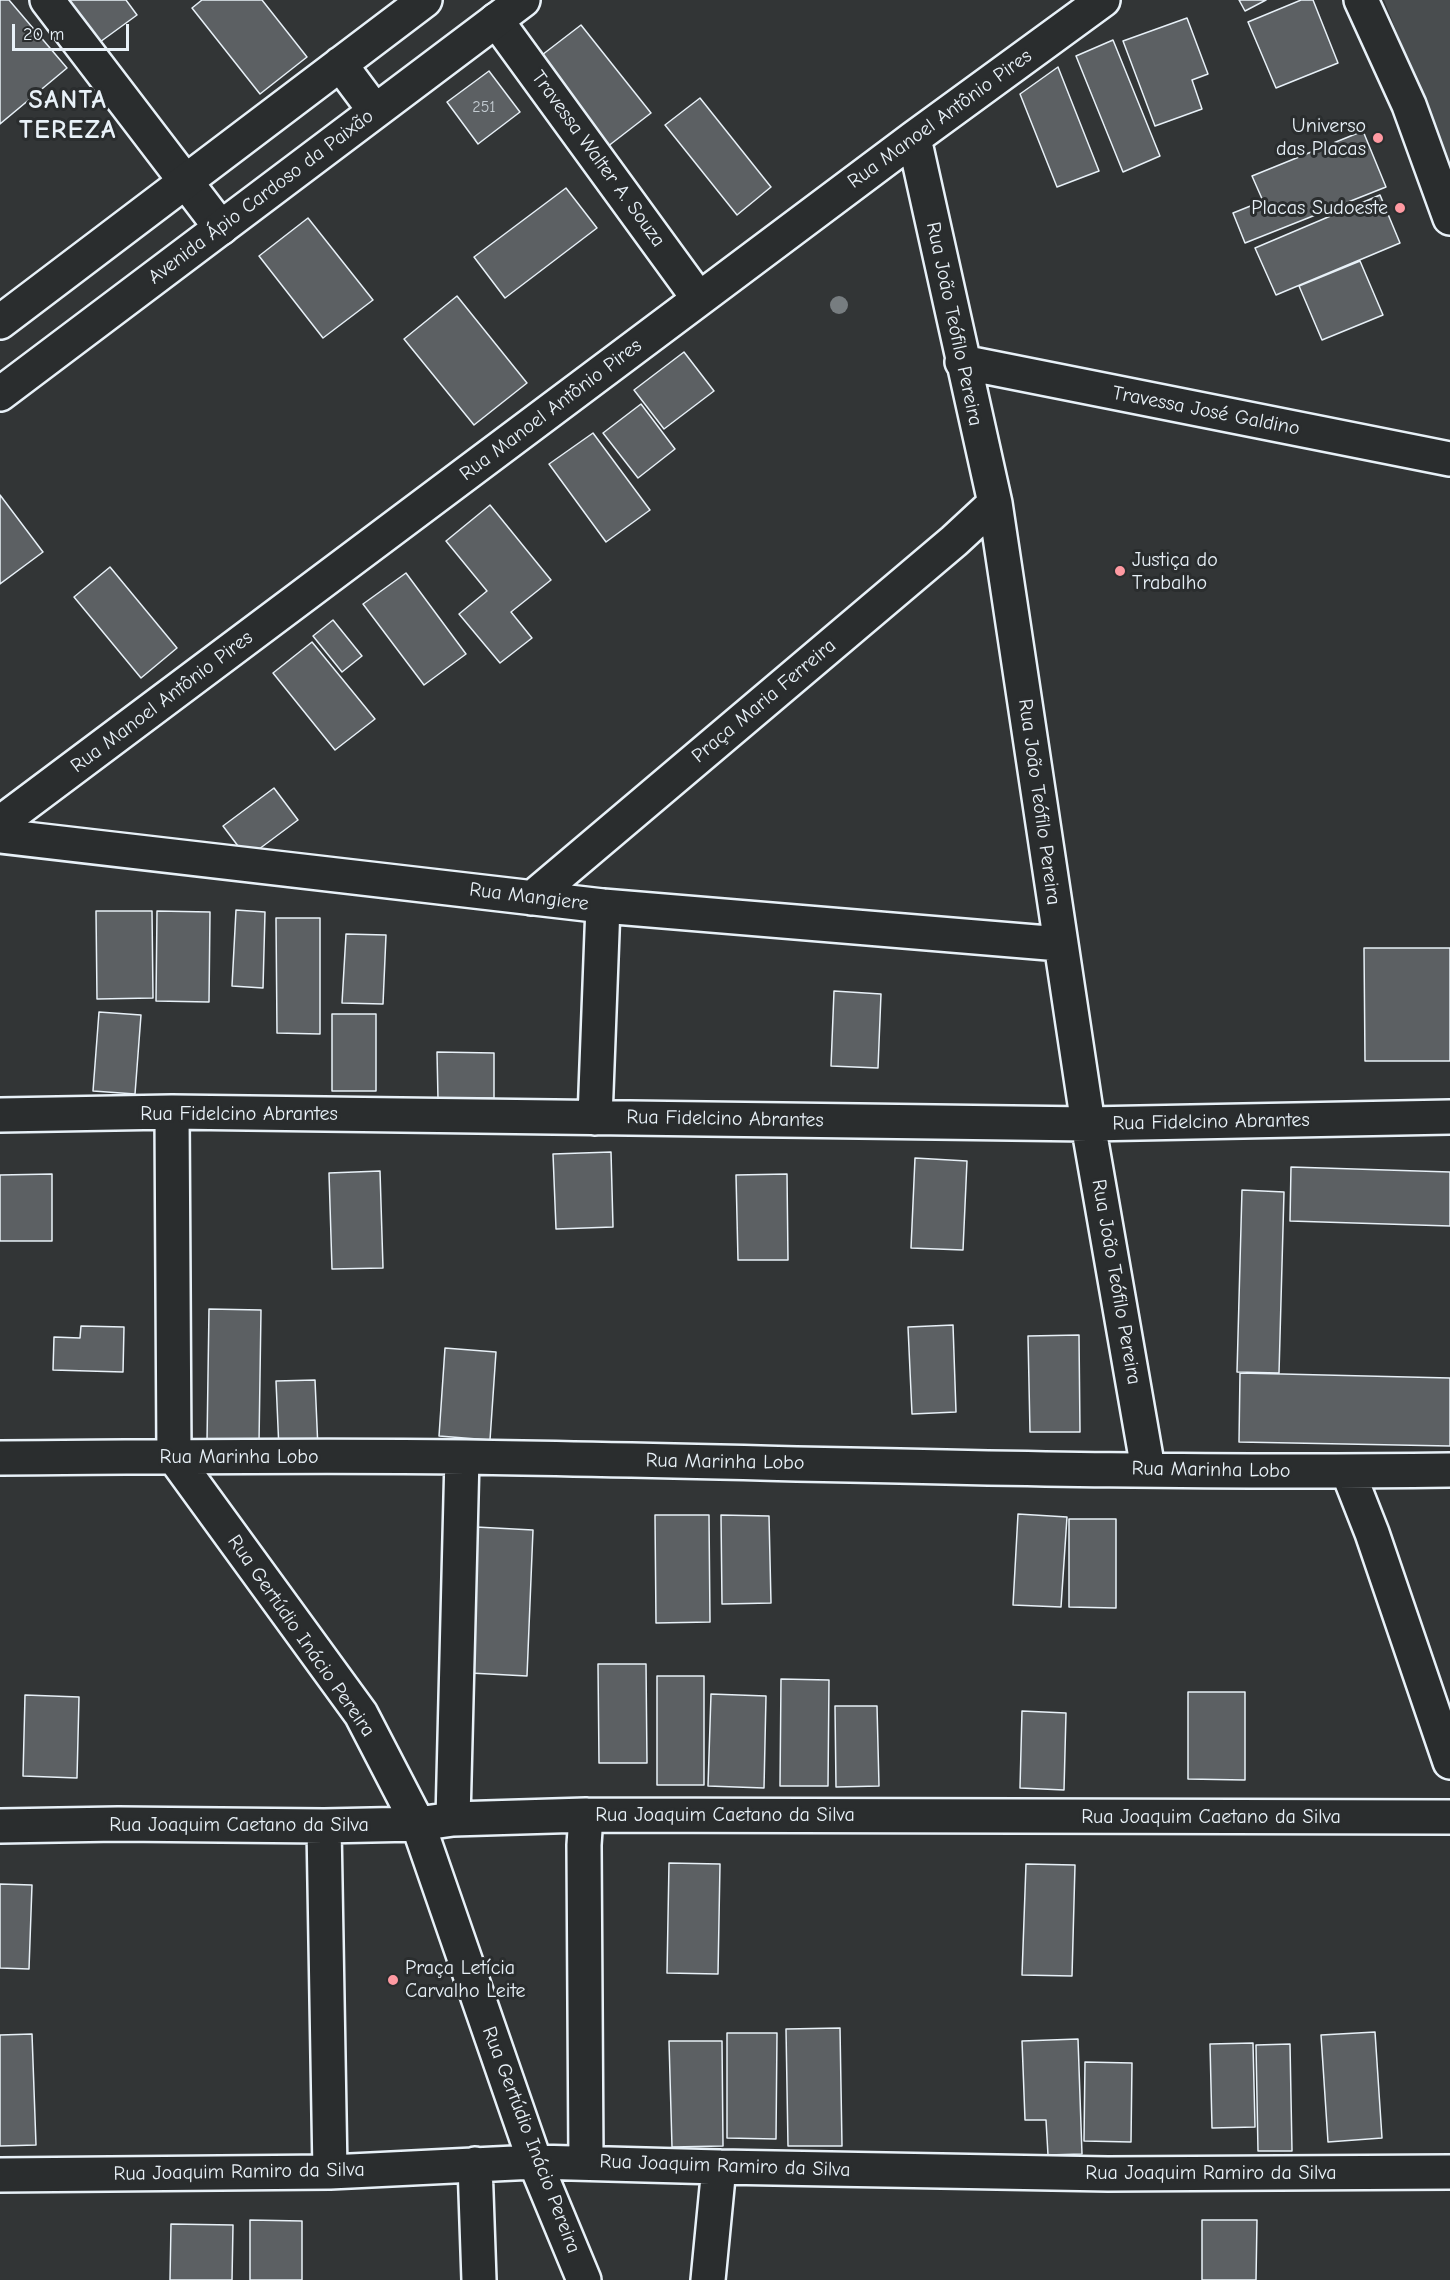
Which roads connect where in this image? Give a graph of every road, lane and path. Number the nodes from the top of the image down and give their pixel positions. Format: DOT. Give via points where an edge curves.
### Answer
graph roads {
  1 [pos="47,0"];
  2 [pos="425,0"];
  3 [pos="523,0"];
  4 [pos="1103,0"];
  5 [pos="1360,0"];
  6 [pos="496,20"];
  7 [pos="340,64"];
  8 [pos="375,111"];
  9 [pos="914,138"];
  10 [pos="185,181"];
  11 [pos="1450,218"];
  12 [pos="220,228"];
  13 [pos="699,299"];
  14 [pos="0,322"];
  15 [pos="962,362"];
  16 [pos="0,394"];
  17 [pos="1450,459"];
  18 [pos="994,503"];
  19 [pos="0,823"];
  20 [pos="0,836"];
  21 [pos="532,898"];
  22 [pos="603,906"];
  23 [pos="1059,944"];
  24 [pos="172,1112"];
  25 [pos="0,1114"];
  26 [pos="1450,1117"];
  27 [pos="595,1118"];
  28 [pos="1088,1124"];
  29 [pos="174,1457"];
  30 [pos="462,1457"];
  31 [pos="0,1458"];
  32 [pos="1148,1469"];
  33 [pos="1450,1470"];
  34 [pos="1348,1472"];
  35 [pos="1450,1762"];
  36 [pos="586,1815"];
  37 [pos="1450,1817"];
  38 [pos="453,1819"];
  39 [pos="418,1824"];
  40 [pos="0,1826"];
  41 [pos="324,1826"];
  42 [pos="535,2162"];
  43 [pos="586,2162"];
  44 [pos="475,2164"];
  45 [pos="718,2167"];
  46 [pos="330,2172"];
  47 [pos="1450,2172"];
  48 [pos="0,2175"];
  49 [pos="478,2280"];
  50 [pos="584,2280"];
  51 [pos="708,2280"];
  1 -- 10 [label="street"];
  2 -- 7 [label="street"];
  3 -- 6 [label="street, Avenida Ápio Cardoso da Paixão"];
  4 -- 9 [label="street, Rua Manoel Antônio Pires"];
  5 -- 11 [label="street" via="1409,105"];
  6 -- 8 [label="street, Avenida Ápio Cardoso da Paixão"];
  6 -- 13 [label="street, Travessa Walter A. Souza"];
  7 -- 8 [label="street"];
  7 -- 10 [label="street"];
  8 -- 12 [label="street, Avenida Ápio Cardoso da Paixão"];
  9 -- 13 [label="street, Rua Manoel Antônio Pires"];
  9 -- 15 [label="street, Rua João Teófilo Pereira"];
  10 -- 12 [label="street"];
  10 -- 14 [label="street"];
  12 -- 16 [label="street, Avenida Ápio Cardoso da Paixão"];
  13 -- 19 [label="street, Rua Manoel Antônio Pires"];
  15 -- 17 [label="street, Travessa José Galdino"];
  15 -- 18 [label="street, Rua João Teófilo Pereira"];
  18 -- 21 [label="street, Praça Maria Ferreira"];
  18 -- 23 [label="street, Rua João Teófilo Pereira"];
  20 -- 21 [label="street, Rua Mangiere"];
  21 -- 22 [label="street, Rua Mangiere"];
  22 -- 23 [label="street, Rua Mangiere"];
  22 -- 27 [label="street"];
  23 -- 28 [label="street, Rua João Teófilo Pereira"];
  24 -- 25 [label="street, Rua Fidelcino Abrantes"];
  24 -- 27 [label="street, Rua Fidelcino Abrantes"];
  24 -- 29 [label="street"];
  26 -- 28 [label="street, Rua Fidelcino Abrantes"];
  27 -- 28 [label="street, Rua Fidelcino Abrantes"];
  28 -- 32 [label="street, Rua João Teófilo Pereira"];
  29 -- 30 [label="street, Rua Marinha Lobo"];
  29 -- 31 [label="street, Rua Marinha Lobo"];
  29 -- 39 [label="street, Rua Gertúdio Inácio Pereira" via="361,1714"];
  30 -- 32 [label="street, Rua Marinha Lobo"];
  30 -- 38 [label="street"];
  32 -- 34 [label="street, Rua Marinha Lobo"];
  33 -- 34 [label="street, Rua Marinha Lobo"];
  34 -- 35 [label="street"];
  36 -- 37 [label="street, Rua Joaquim Caetano da Silva"];
  36 -- 38 [label="street, Rua Joaquim Caetano da Silva"];
  36 -- 43 [label="street"];
  38 -- 39 [label="street, Rua Joaquim Caetano da Silva"];
  39 -- 41 [label="street, Rua Joaquim Caetano da Silva"];
  39 -- 42 [label="street, Rua Gertúdio Inácio Pereira"];
  40 -- 41 [label="street, Rua Joaquim Caetano da Silva"];
  41 -- 46 [label="street"];
  42 -- 43 [label="street, Rua Joaquim Ramiro da Silva"];
  42 -- 44 [label="street, Rua Joaquim Ramiro da Silva"];
  42 -- 50 [label="street, Rua Gertúdio Inácio Pereira"];
  43 -- 45 [label="street, Rua Joaquim Ramiro da Silva"];
  44 -- 46 [label="street, Rua Joaquim Ramiro da Silva"];
  44 -- 49 [label="street"];
  45 -- 47 [label="street, Rua Joaquim Ramiro da Silva" via="1108,2174"];
  45 -- 51 [label="street"];
  46 -- 48 [label="street, Rua Joaquim Ramiro da Silva"];
}
